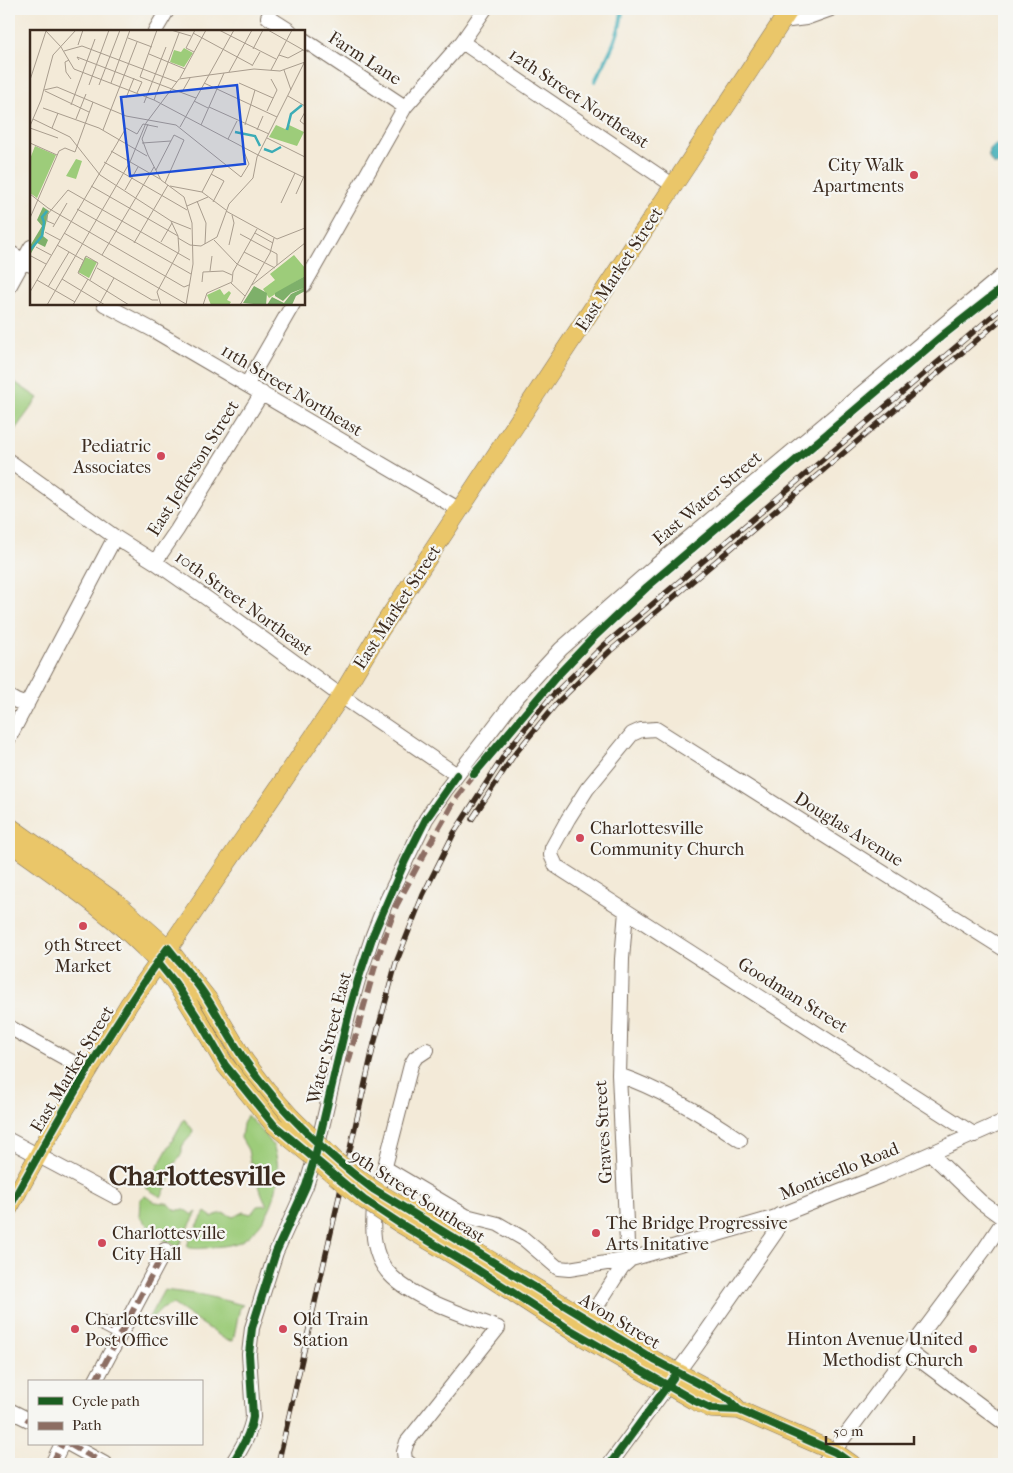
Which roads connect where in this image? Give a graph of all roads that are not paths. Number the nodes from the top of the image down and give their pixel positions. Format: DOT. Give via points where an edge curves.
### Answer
graph roads {
  1 [pos="168,9"];
  2 [pos="485,9"];
  3 [pos="831,9"];
  4 [pos="786,15"];
  5 [pos="268,17"];
  6 [pos="156,30"];
  7 [pos="288,30"];
  8 [pos="305,41"];
  9 [pos="462,42"];
  10 [pos="405,107"];
  11 [pos="674,186"];
  12 [pos="9,252"];
  13 [pos="27,263"];
  14 [pos="1004,274"];
  15 [pos="305,283"];
  16 [pos="9,287"];
  17 [pos="106,305"];
  18 [pos="292,305"];
  19 [pos="247,384"];
  20 [pos="262,393"];
  21 [pos="9,461"];
  22 [pos="460,510"];
  23 [pos="115,537"];
  24 [pos="155,562"];
  25 [pos="341,696"];
  26 [pos="9,697"];
  27 [pos="27,705"];
  28 [pos="9,738"];
  29 [pos="457,775"];
  30 [pos="9,826"];
  31 [pos="9,842"];
  32 [pos="590,888"];
  33 [pos="626,911"];
  34 [pos="1004,949"];
  35 [pos="163,955"];
  36 [pos="9,1027"];
  37 [pos="427,1050"];
  38 [pos="87,1072"];
  39 [pos="619,1075"];
  40 [pos="1004,1121"];
  41 [pos="975,1135"];
  42 [pos="9,1140"];
  43 [pos="740,1140"];
  44 [pos="931,1154"];
  45 [pos="38,1155"];
  46 [pos="385,1168"];
  47 [pos="116,1197"];
  48 [pos="9,1208"];
  49 [pos="779,1215"];
  50 [pos="1004,1220"];
  51 [pos="165,1250"];
  52 [pos="631,1259"];
  53 [pos="481,1264"];
  54 [pos="102,1323"];
  55 [pos="584,1327"];
  56 [pos="121,1333"];
  57 [pos="908,1352"];
  58 [pos="672,1378"];
  59 [pos="96,1380"];
  60 [pos="9,1410"];
  61 [pos="28,1419"];
  62 [pos="1004,1423"];
  63 [pos="61,1446"];
  64 [pos="74,1446"];
  65 [pos="830,1458"];
  66 [pos="408,1462"];
  67 [pos="52,1464"];
  68 [pos="105,1464"];
  69 [pos="232,1464"];
  70 [pos="610,1464"];
  71 [pos="852,1464"];
  1 -- 6 [label="street"];
  2 -- 9 [label="street"];
  3 -- 4 [label="street" via="806,18"];
  4 -- 11 [label="main road, East Market Street"];
  5 -- 7 [label="street"];
  8 -- 10 [label="street, Farm Lane"];
  9 -- 10 [label="street"];
  9 -- 11 [label="street, 12th Street Northeast"];
  10 -- 15 [label="street"];
  11 -- 22 [label="main road, East Market Street"];
  12 -- 13 [label="street"];
  13 -- 16 [label="street"];
  14 -- 29 [label="street, East Water Street" via="586,625 517,697"];
  17 -- 19 [label="street, 11th Street Northeast"];
  18 -- 19 [label="street, East Jefferson Street"];
  19 -- 20 [label="street, 11th Street Northeast"];
  20 -- 22 [label="street, 11th Street Northeast"];
  20 -- 24 [label="street, East Jefferson Street"];
  21 -- 23 [label="street, 10th Street Northeast"];
  22 -- 25 [label="main road, East Market Street"];
  23 -- 24 [label="street, 10th Street Northeast"];
  23 -- 27 [label="street"];
  24 -- 25 [label="street, 10th Street Northeast"];
  25 -- 29 [label="street, 10th Street Northeast"];
  25 -- 35 [label="main road, East Market Street"];
  26 -- 27 [label="street"];
  27 -- 28 [label="street"];
  29 -- 69 [label="street, Water Street East" via="426,819 386,902 370,944 349,1012 315,1157 306,1186 276,1252 252,1328 249,1354 252,1427"];
  30 -- 35 [label="main road" via="117,903"];
  31 -- 35 [label="main road"];
  32 -- 33 [label="street, Goodman Street"];
  32 -- 34 [label="street, Douglas Avenue" via="556,866 552,860 552,848 587,789 632,734 651,728"];
  33 -- 39 [label="street, Graves Street"];
  33 -- 41 [label="street, Goodman Street"];
  35 -- 38 [label="main road, East Market Street"];
  35 -- 53 [label="main road, 9th Street Southeast, bridge" via="199,986 245,1061 290,1117 337,1162"];
  35 -- 53 [label="main road, 9th Street Southeast, bridge" via="175,983 225,1065 274,1125 364,1200 399,1223"];
  36 -- 38 [label="street"];
  37 -- 46 [label="street" via="411,1065"];
  38 -- 45 [label="main road, East Market Street"];
  39 -- 43 [label="street" via="649,1086 692,1109"];
  39 -- 52 [label="street, Graves Street" via="627,1243"];
  40 -- 41 [label="street, Monticello Road"];
  41 -- 44 [label="street, Monticello Road"];
  42 -- 45 [label="street"];
  44 -- 49 [label="street, Monticello Road"];
  44 -- 50 [label="street"];
  45 -- 47 [label="street"];
  45 -- 48 [label="main road, East Market Street"];
  46 -- 52 [label="street, Monticello Road" via="466,1216 498,1224 524,1239 558,1268"];
  46 -- 66 [label="street" via="373,1224 374,1240 386,1270 419,1295 498,1328 407,1442 404,1452"];
  49 -- 52 [label="street, Monticello Road"];
  49 -- 58 [label="street" via="776,1232"];
  50 -- 57 [label="street"];
  51 -- 56 [label="street"];
  52 -- 55 [label="street" via="622,1267"];
  53 -- 55 [label="main road, Avon Street"];
  54 -- 56 [label="street"];
  55 -- 58 [label="main road, Avon Street"];
  56 -- 59 [label="street"];
  57 -- 62 [label="street"];
  57 -- 65 [label="street"];
  58 -- 65 [label="main road, Avon Street" via="728,1399 739,1410"];
  58 -- 70 [label="street"];
  60 -- 61 [label="street"];
  63 -- 67 [label="street"];
  64 -- 68 [label="street"];
  65 -- 71 [label="main road, Avon Street"];
}
